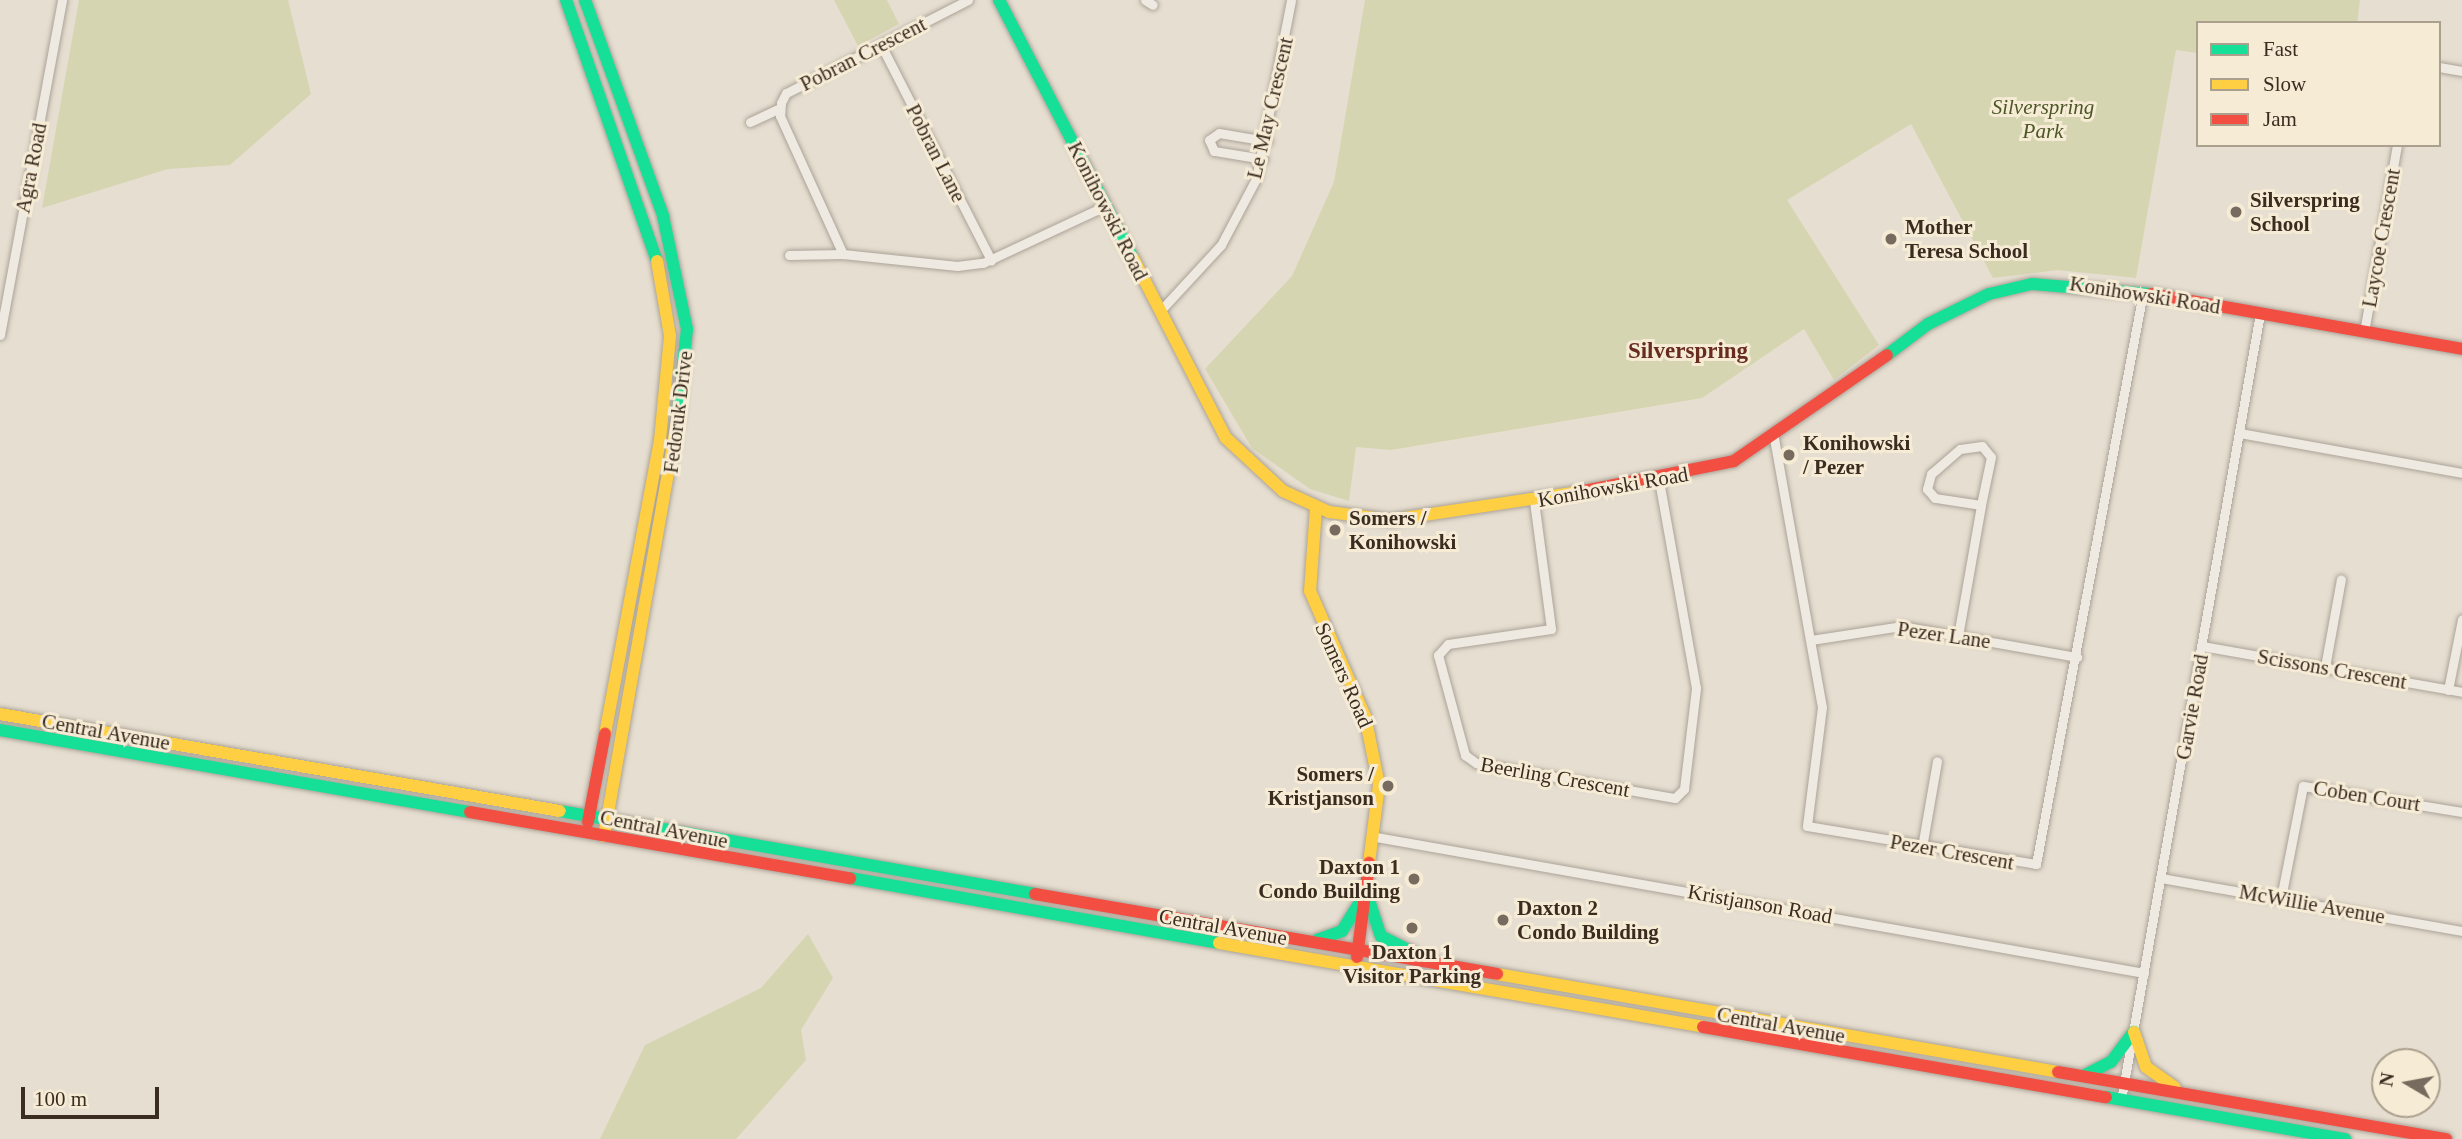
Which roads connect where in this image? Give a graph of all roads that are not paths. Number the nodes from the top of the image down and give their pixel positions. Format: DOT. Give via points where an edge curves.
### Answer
graph roads {
  1 [pos="62,0"];
  2 [pos="566,0"];
  3 [pos="584,0"];
  4 [pos="968,0"];
  5 [pos="999,0"];
  6 [pos="1291,0"];
  7 [pos="881,45"];
  8 [pos="2441,67"];
  9 [pos="2462,71"];
  10 [pos="780,108"];
  11 [pos="750,122"];
  12 [pos="1267,141"];
  13 [pos="2397,147"];
  14 [pos="1263,159"];
  15 [pos="1105,206"];
  16 [pos="843,254"];
  17 [pos="789,255"];
  18 [pos="991,260"];
  19 [pos="2143,292"];
  20 [pos="1160,311"];
  21 [pos="2260,313"];
  22 [pos="2364,332"];
  23 [pos="0,335"];
  24 [pos="2462,349"];
  25 [pos="2240,433"];
  26 [pos="1774,438"];
  27 [pos="2462,473"];
  28 [pos="1659,480"];
  29 [pos="1534,501"];
  30 [pos="1981,505"];
  31 [pos="1316,508"];
  32 [pos="2341,579"];
  33 [pos="2462,619"];
  34 [pos="1958,636"];
  35 [pos="1811,640"];
  36 [pos="2202,646"];
  37 [pos="2077,657"];
  38 [pos="2325,667"];
  39 [pos="2448,690"];
  40 [pos="2462,692"];
  41 [pos="0,714"];
  42 [pos="0,730"];
  43 [pos="1937,761"];
  44 [pos="2462,812"];
  45 [pos="590,815"];
  46 [pos="607,818"];
  47 [pos="586,832"];
  48 [pos="604,836"];
  49 [pos="1376,837"];
  50 [pos="1922,847"];
  51 [pos="2161,878"];
  52 [pos="1368,888"];
  53 [pos="2281,898"];
  54 [pos="2462,932"];
  55 [pos="1309,941"];
  56 [pos="1358,950"];
  57 [pos="1437,963"];
  58 [pos="1356,967"];
  59 [pos="2144,973"];
  60 [pos="2134,1032"];
  61 [pos="2082,1076"];
  62 [pos="2124,1082"];
  63 [pos="2188,1093"];
  64 [pos="2121,1100"];
  65 [pos="2345,1139"];
  66 [pos="2446,1139"];
  1 -- 23 [label="street, Agra Road"];
  2 -- 45 [label="main road, Fedoruk Drive" via="654,244 670,336 660,440"];
  3 -- 46 [label="main road, Fedoruk Drive" via="663,216 687,329 679,429"];
  4 -- 7 [label="street, Pobran Crescent"];
  5 -- 15 [label="main road, Konihowski Road"];
  6 -- 12 [label="street, Le May Crescent"];
  7 -- 10 [label="street, Pobran Crescent" via="786,93"];
  7 -- 18 [label="street, Pobran Lane"];
  8 -- 9 [label="street"];
  10 -- 11 [label="street"];
  10 -- 16 [label="street, Pobran Crescent"];
  12 -- 14 [label="street, Le May Crescent"];
  12 -- 14 [label="street" via="1219,134 1209,140 1214,151"];
  13 -- 22 [label="street, Laycoe Crescent"];
  14 -- 20 [label="street, Le May Crescent" via="1232,230"];
  15 -- 18 [label="street"];
  15 -- 20 [label="main road, Konihowski Road"];
  16 -- 17 [label="street"];
  16 -- 18 [label="street" via="957,266"];
  19 -- 21 [label="main road, Konihowski Road"];
  19 -- 26 [label="main road, Konihowski Road" via="2071,281 1989,294 1928,324"];
  19 -- 37 [label="street, Pezer Crescent"];
  20 -- 31 [label="main road, Konihowski Road" via="1226,438 1250,467"];
  21 -- 22 [label="main road, Konihowski Road"];
  21 -- 25 [label="street, Garvie Road"];
  22 -- 24 [label="main road, Konihowski Road"];
  25 -- 27 [label="street"];
  25 -- 36 [label="street, Garvie Road"];
  26 -- 28 [label="main road, Konihowski Road" via="1734,461"];
  26 -- 35 [label="street, Pezer Crescent"];
  28 -- 29 [label="main road, Konihowski Road"];
  28 -- 29 [label="street, Beerling Crescent" via="1696,688 1684,789 1675,798 1476,763 1465,755 1437,655 1448,644 1551,629"];
  29 -- 31 [label="main road, Konihowski Road" via="1391,520"];
  30 -- 30 [label="street" via="1991,457 1982,446 1960,449 1931,474 1927,489 1935,498"];
  30 -- 34 [label="street"];
  31 -- 49 [label="main road, Somers Road" via="1309,538 1310,591 1365,716 1378,785"];
  32 -- 38 [label="street"];
  33 -- 39 [label="street"];
  34 -- 35 [label="street, Pezer Lane" via="1901,626"];
  34 -- 37 [label="street, Pezer Lane"];
  35 -- 50 [label="street, Pezer Crescent" via="1822,707 1807,826"];
  36 -- 38 [label="street, Scissons Crescent"];
  36 -- 51 [label="street, Garvie Road"];
  37 -- 50 [label="street, Pezer Crescent" via="2040,860 2029,866"];
  38 -- 39 [label="street, Scissons Crescent"];
  39 -- 40 [label="street, Scissons Crescent"];
  41 -- 45 [label="main road, Central Avenue"];
  42 -- 47 [label="main road, Central Avenue"];
  43 -- 50 [label="street"];
  44 -- 53 [label="street, Coben Court" via="2303,786"];
  45 -- 46 [label="main road, Central Avenue"];
  45 -- 47 [label="main road, Fedoruk Drive"];
  46 -- 48 [label="main road, Fedoruk Drive"];
  46 -- 55 [label="main road, Central Avenue"];
  47 -- 48 [label="main road, Central Avenue"];
  48 -- 58 [label="main road, Central Avenue"];
  49 -- 52 [label="main road, Somers Road"];
  49 -- 59 [label="street, Kristjanson Road"];
  51 -- 53 [label="street, McWillie Avenue"];
  51 -- 59 [label="street, Garvie Road"];
  52 -- 55 [label="main road" via="1342,931"];
  52 -- 56 [label="main road, Somers Road"];
  52 -- 57 [label="main road" via="1381,936"];
  53 -- 54 [label="street, McWillie Avenue"];
  55 -- 56 [label="main road, Central Avenue"];
  56 -- 57 [label="main road, Central Avenue"];
  56 -- 58 [label="main road, Somers Road"];
  57 -- 61 [label="main road, Central Avenue"];
  58 -- 64 [label="main road, Central Avenue"];
  59 -- 60 [label="street, Garvie Road"];
  60 -- 61 [label="main road" via="2111,1062"];
  60 -- 62 [label="street, Garvie Road"];
  60 -- 63 [label="main road" via="2146,1067"];
  61 -- 62 [label="main road, Central Avenue"];
  62 -- 63 [label="main road, Central Avenue"];
  62 -- 64 [label="street, Garvie Road"];
  63 -- 66 [label="main road, Central Avenue"];
  64 -- 65 [label="main road, Central Avenue"];
}
